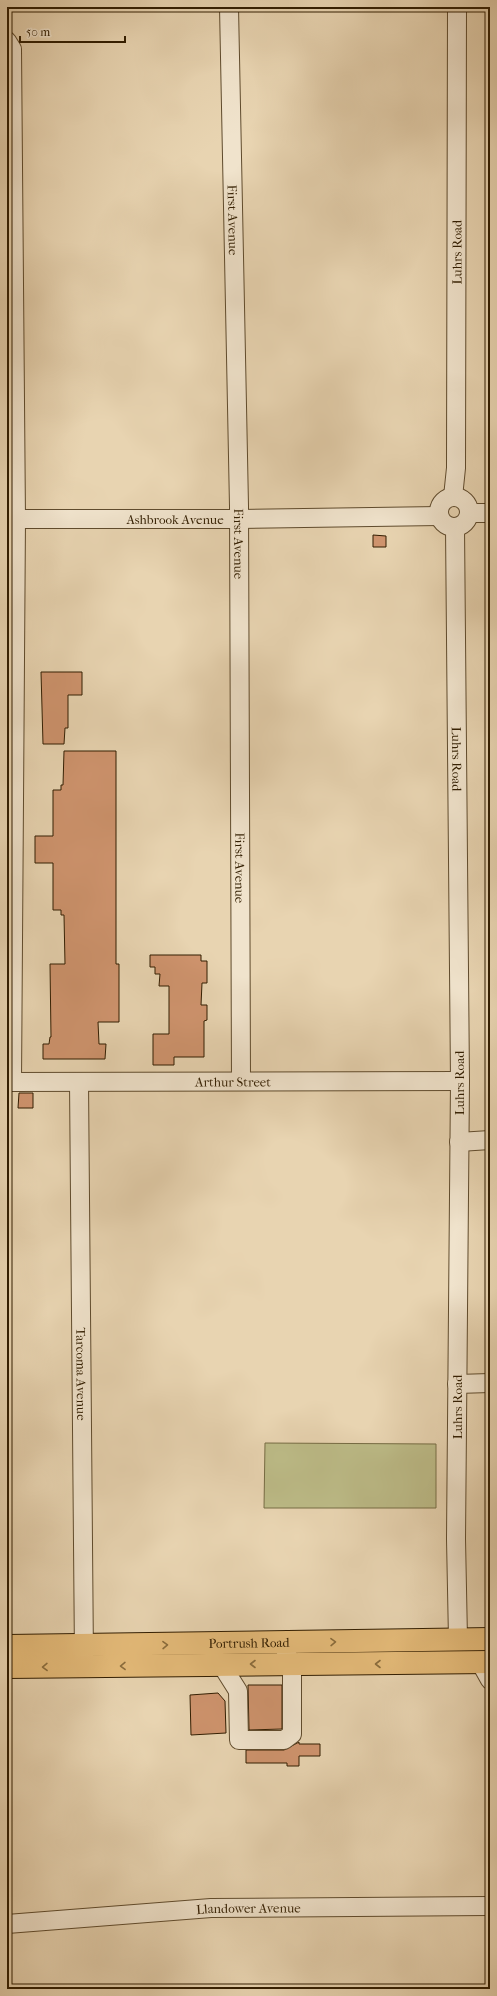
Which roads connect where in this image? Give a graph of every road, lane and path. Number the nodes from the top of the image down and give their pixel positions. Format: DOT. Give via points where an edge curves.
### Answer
graph roads {
  1 [pos="229,7"];
  2 [pos="457,7"];
  3 [pos="7,41"];
  4 [pos="453,497"];
  5 [pos="469,513"];
  6 [pos="490,513"];
  7 [pos="439,516"];
  8 [pos="11,519"];
  9 [pos="239,519"];
  10 [pos="455,527"];
  11 [pos="241,1081"];
  12 [pos="460,1081"];
  13 [pos="10,1082"];
  14 [pos="79,1082"];
  15 [pos="490,1140"];
  16 [pos="459,1142"];
  17 [pos="490,1383"];
  18 [pos="457,1384"];
  19 [pos="458,1639"];
  20 [pos="490,1639"];
  21 [pos="282,1643"];
  22 [pos="7,1646"];
  23 [pos="84,1656"];
  24 [pos="221,1664"];
  25 [pos="292,1664"];
  26 [pos="417,1664"];
  27 [pos="487,1666"];
  28 [pos="7,1667"];
  29 [pos="490,1906"];
  30 [pos="7,1924"];
  1 -- 9 [label="street, First Avenue"];
  2 -- 4 [label="street, Luhrs Road" via="456,468"];
  3 -- 8 [label="street" via="12,49"];
  4 -- 5 [label="street" via="464,500"];
  4 -- 7 [label="street" via="441,505"];
  5 -- 6 [label="street"];
  5 -- 10 [label="street" via="465,522"];
  7 -- 9 [label="street, Ashbrook Avenue"];
  7 -- 10 [label="street" via="445,524"];
  8 -- 9 [label="street, Ashbrook Avenue"];
  8 -- 13 [label="street"];
  9 -- 11 [label="street, First Avenue"];
  10 -- 12 [label="street, Luhrs Road"];
  11 -- 12 [label="street, Arthur Street"];
  11 -- 14 [label="street, Arthur Street"];
  12 -- 16 [label="street, Luhrs Road"];
  13 -- 14 [label="street, Arthur Street"];
  14 -- 23 [label="street, Tarcoma Avenue"];
  15 -- 16 [label="street"];
  16 -- 18 [label="street, Luhrs Road"];
  17 -- 18 [label="street"];
  18 -- 19 [label="street, Luhrs Road"];
  19 -- 20 [label="highway, Portrush Road"];
  21 -- 19 [label="highway, Portrush Road, one-way"];
  19 -- 26 [label="highway" via="445,1650"];
  19 -- 27 [label="highway"];
  23 -- 21 [label="highway, Portrush Road, one-way"];
  21 -- 25 [label="street"];
  22 -- 23 [label="highway, Portrush Road"];
  24 -- 23 [label="highway, Portrush Road, one-way"];
  23 -- 28 [label="highway, Portrush Road, one-way"];
  25 -- 24 [label="highway, Portrush Road, one-way"];
  24 -- 25 [label="street" via="238,1691 239,1740 284,1740 292,1734"];
  26 -- 25 [label="highway, Portrush Road, one-way"];
  26 -- 27 [label="highway, Portrush Road"];
  29 -- 30 [label="street, Llandower Avenue" via="211,1908"];
}
